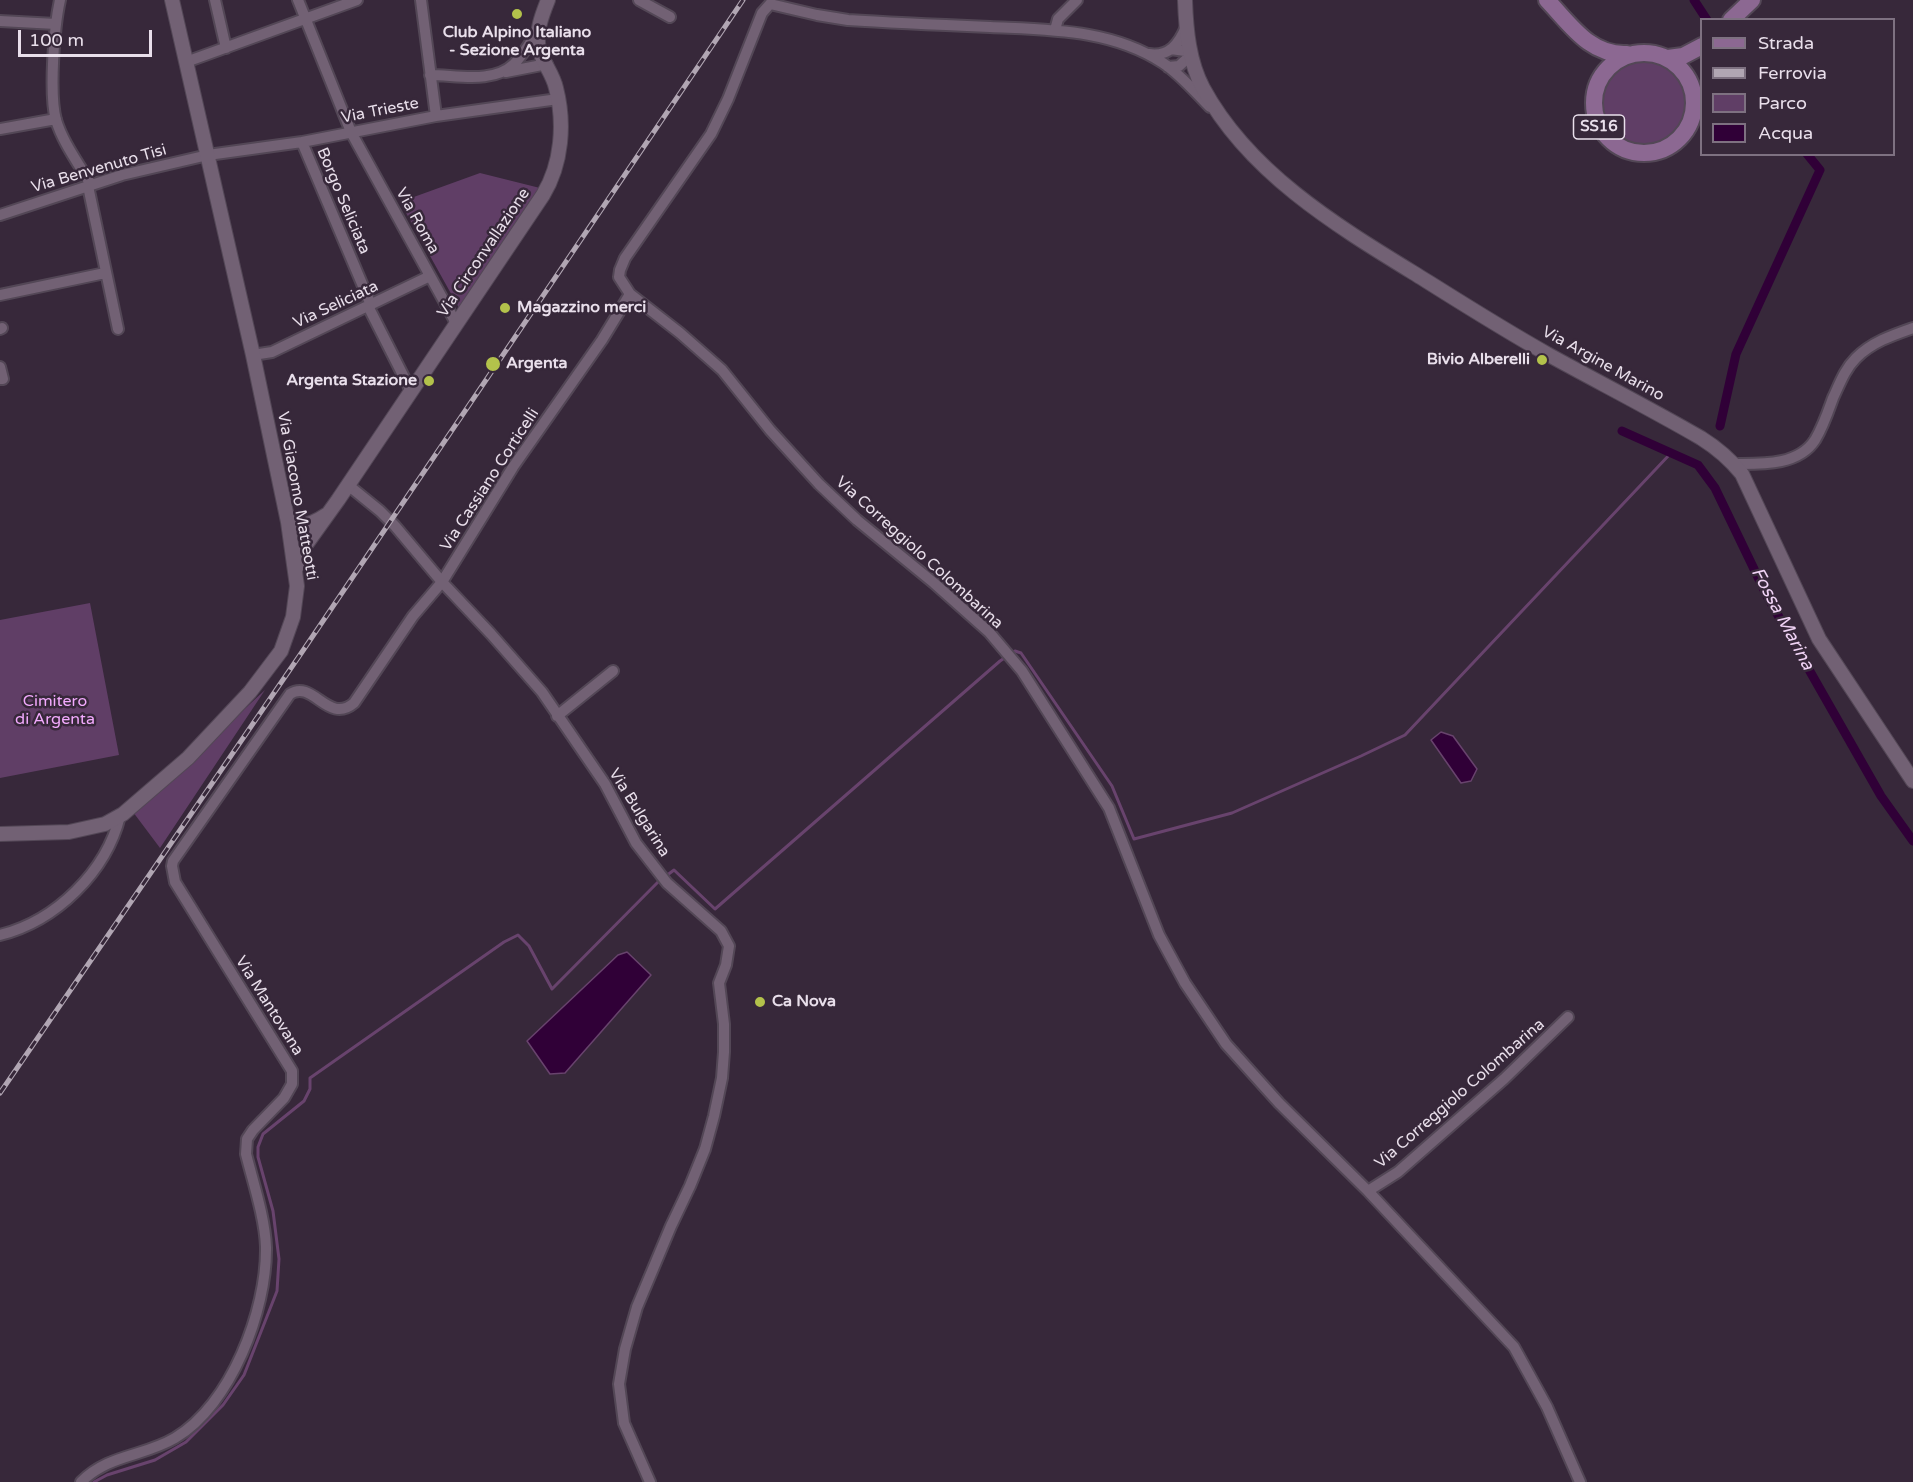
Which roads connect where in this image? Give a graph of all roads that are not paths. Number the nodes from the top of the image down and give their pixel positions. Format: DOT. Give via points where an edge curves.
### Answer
graph roads {
  1 [pos="61,0"];
  2 [pos="172,0"];
  3 [pos="215,0"];
  4 [pos="298,0"];
  5 [pos="357,0"];
  6 [pos="421,0"];
  7 [pos="548,0"];
  8 [pos="639,0"];
  9 [pos="1077,0"];
  10 [pos="1185,0"];
  11 [pos="1547,0"];
  12 [pos="1752,0"];
  13 [pos="670,17"];
  14 [pos="305,18"];
  15 [pos="1733,18"];
  16 [pos="0,21"];
  17 [pos="56,24"];
  18 [pos="1186,27"];
  19 [pos="539,28"];
  20 [pos="1055,30"];
  21 [pos="1577,32"];
  22 [pos="1700,47"];
  23 [pos="226,48"];
  24 [pos="1171,49"];
  25 [pos="1143,52"];
  26 [pos="1700,53"];
  27 [pos="1630,54"];
  28 [pos="1191,55"];
  29 [pos="1668,58"];
  30 [pos="186,62"];
  31 [pos="547,64"];
  32 [pos="1168,67"];
  33 [pos="502,72"];
  34 [pos="430,75"];
  35 [pos="1599,79"];
  36 [pos="1691,85"];
  37 [pos="558,99"];
  38 [pos="436,116"];
  39 [pos="56,119"];
  40 [pos="1225,122"];
  41 [pos="0,129"];
  42 [pos="351,132"];
  43 [pos="302,142"];
  44 [pos="208,155"];
  45 [pos="90,185"];
  46 [pos="0,214"];
  47 [pos="105,273"];
  48 [pos="430,276"];
  49 [pos="630,294"];
  50 [pos="0,295"];
  51 [pos="370,306"];
  52 [pos="456,324"];
  53 [pos="1913,328"];
  54 [pos="117,329"];
  55 [pos="253,355"];
  56 [pos="0,367"];
  57 [pos="0,379"];
  58 [pos="411,391"];
  59 [pos="1734,464"];
  60 [pos="348,485"];
  61 [pos="338,500"];
  62 [pos="288,522"];
  63 [pos="296,568"];
  64 [pos="442,582"];
  65 [pos="613,671"];
  66 [pos="557,716"];
  67 [pos="1913,781"];
  68 [pos="120,816"];
  69 [pos="0,834"];
  70 [pos="175,882"];
  71 [pos="0,935"];
  72 [pos="1568,1017"];
  73 [pos="1368,1191"];
  74 [pos="81,1482"];
  75 [pos="650,1482"];
  76 [pos="1580,1482"];
  1 -- 17 [label="street"];
  2 -- 30 [label="street, Via Giacomo Matteotti"];
  3 -- 23 [label="street"];
  4 -- 14 [label="street, Via Roma"];
  5 -- 14 [label="street"];
  6 -- 34 [label="street"];
  7 -- 19 [label="street, Via Circonvallazione"];
  8 -- 13 [label="street"];
  9 -- 20 [label="street" via="1058,19"];
  10 -- 18 [label="street, Via Argine Marino"];
  11 -- 21 [label="main road"];
  12 -- 15 [label="main road"];
  14 -- 23 [label="street"];
  14 -- 42 [label="street, Via Roma"];
  16 -- 17 [label="street"];
  17 -- 39 [label="street"];
  18 -- 24 [label="street"];
  18 -- 28 [label="street, Via Argine Marino"];
  19 -- 31 [label="street, Via Circonvallazione" via="539,48"];
  19 -- 33 [label="street" via="520,58"];
  20 -- 25 [label="street" via="1099,36"];
  20 -- 49 [label="street" via="848,20 767,5 711,134 621,266 620,277"];
  21 -- 27 [label="main road" via="1604,52"];
  21 -- 35 [label="main road" via="1594,56"];
  22 -- 29 [label="main road" via="1683,56"];
  23 -- 30 [label="street"];
  24 -- 25 [label="street" via="1159,55"];
  24 -- 28 [label="street"];
  25 -- 32 [label="street"];
  26 -- 36 [label="main road"];
  27 -- 29 [label="main road" via="1649,52"];
  27 -- 35 [label="main road" via="1609,66"];
  28 -- 32 [label="street" via="1179,66"];
  28 -- 40 [label="street, Via Argine Marino" via="1203,89"];
  29 -- 36 [label="main road"];
  30 -- 44 [label="street, Via Giacomo Matteotti"];
  31 -- 33 [label="street"];
  31 -- 37 [label="street, Via Circonvallazione"];
  32 -- 40 [label="street"];
  33 -- 34 [label="street" via="486,76"];
  34 -- 38 [label="street"];
  35 -- 36 [label="main road, SS16" via="1593,107 1599,126 1610,141 1636,153 1664,149 1686,131 1693,113"];
  37 -- 38 [label="street, Via Trieste"];
  37 -- 52 [label="street, Via Circonvallazione" via="559,157 553,178"];
  38 -- 42 [label="street, Via Trieste"];
  39 -- 41 [label="street"];
  39 -- 45 [label="street"];
  40 -- 59 [label="street, Via Argine Marino" via="1270,171 1370,247 1549,355 1701,438"];
  42 -- 43 [label="street, Via Trieste"];
  42 -- 48 [label="street, Via Roma"];
  43 -- 44 [label="street, Via Trieste"];
  43 -- 51 [label="street, Borgo Seliciata"];
  44 -- 45 [label="street, Via Benvenuto Tisi"];
  44 -- 55 [label="street, Via Giacomo Matteotti"];
  45 -- 46 [label="street, Via Benvenuto Tisi"];
  45 -- 47 [label="street"];
  47 -- 50 [label="street"];
  47 -- 54 [label="street"];
  48 -- 51 [label="street, Via Seliciata"];
  48 -- 52 [label="street, Via Roma"];
  49 -- 64 [label="street, Via Cassiano Corticelli" via="513,467"];
  49 -- 73 [label="street, Via Correggiolo Colombarina" via="722,370 770,430 857,520 989,632 1028,680 1109,808 1159,935 1226,1044"];
  51 -- 55 [label="street, Via Seliciata" via="272,352"];
  51 -- 58 [label="street, Borgo Seliciata"];
  52 -- 58 [label="street, Via Circonvallazione"];
  53 -- 59 [label="street" via="1871,345 1857,357 1846,370 1814,441 1805,451 1780,462"];
  55 -- 62 [label="street, Via Giacomo Matteotti"];
  56 -- 57 [label="street"];
  58 -- 60 [label="street, Via Circonvallazione"];
  59 -- 67 [label="street, Via Argine Marino" via="1819,639"];
  60 -- 61 [label="street, Via Circonvallazione"];
  60 -- 64 [label="street, Via Bulgarina" via="380,511"];
  61 -- 62 [label="street, Via Circonvallazione" via="326,515 312,522 296,526"];
  61 -- 63 [label="street, Via Circonvallazione" via="304,546"];
  62 -- 63 [label="street, Via Giacomo Matteotti"];
  63 -- 68 [label="street, Via Giacomo Matteotti" via="293,617 285,642 270,667 188,758"];
  64 -- 66 [label="street, Via Bulgarina" via="536,685"];
  64 -- 70 [label="street, Via Cassiano Corticelli" via="413,616 348,709 334,709 303,691 290,694 176,856 172,866"];
  65 -- 66 [label="street"];
  66 -- 75 [label="street, Via Bulgarina" via="605,784 636,843 663,878 722,931 729,946 719,982 724,1052 714,1116 705,1149 637,1307 619,1384 624,1423"];
  68 -- 69 [label="street, Via Giacomo Matteotti" via="105,824 69,832"];
  68 -- 71 [label="street" via="109,847 75,892 28,925"];
  70 -- 74 [label="street, Via Mantovana" via="292,1071 292,1084 284,1098 247,1139 246,1154 266,1245 265,1276 242,1351 211,1407 175,1438 107,1463"];
  72 -- 73 [label="street, Via Correggiolo Colombarina" via="1398,1172"];
  73 -- 76 [label="street, Via Correggiolo Colombarina" via="1514,1347 1547,1407"];
}
